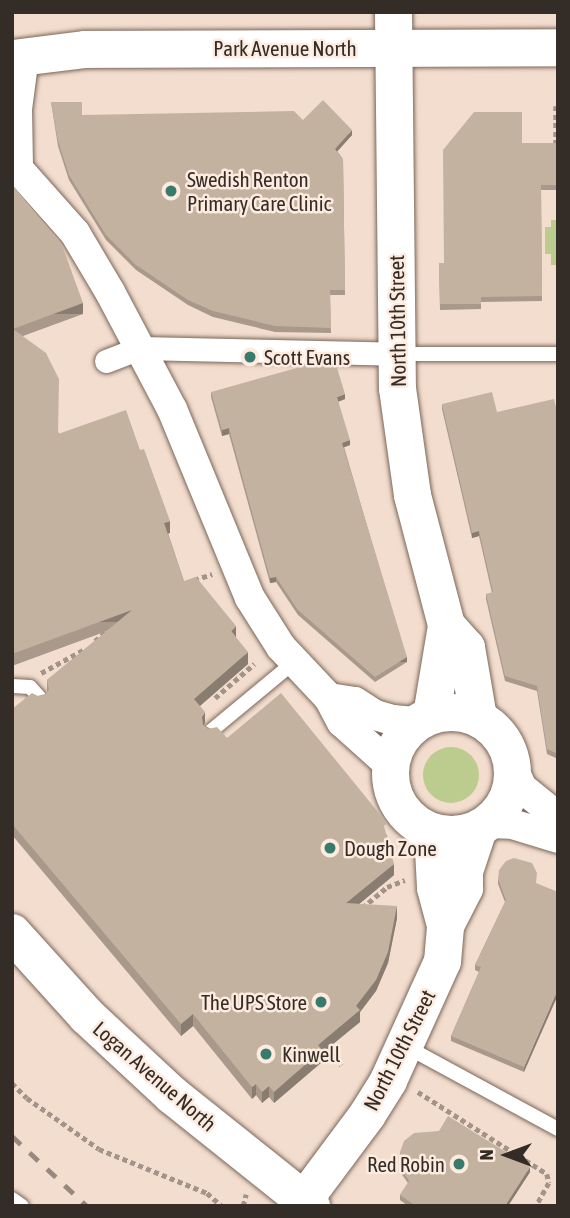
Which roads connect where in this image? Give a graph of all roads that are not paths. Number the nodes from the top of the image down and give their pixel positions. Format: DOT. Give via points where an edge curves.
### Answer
graph roads {
  1 [pos="393,30"];
  2 [pos="558,47"];
  3 [pos="18,57"];
  4 [pos="15,164"];
  5 [pos="140,348"];
  6 [pos="396,354"];
  7 [pos="558,354"];
  8 [pos="106,361"];
  9 [pos="446,625"];
  10 [pos="294,662"];
  11 [pos="12,685"];
  12 [pos="35,692"];
  13 [pos="329,698"];
  14 [pos="478,717"];
  15 [pos="424,718"];
  16 [pos="211,730"];
  17 [pos="390,765"];
  18 [pos="513,768"];
  19 [pos="558,817"];
  20 [pos="482,826"];
  21 [pos="422,827"];
  22 [pos="558,838"];
  23 [pos="445,925"];
  24 [pos="12,933"];
  25 [pos="405,1045"];
  26 [pos="558,1129"];
  27 [pos="12,1199"];
  28 [pos="307,1203"];
  29 [pos="22,1206"];
  1 -- 2 [label="street, Park Avenue North"];
  1 -- 3 [label="street, Park Avenue North"];
  1 -- 6 [label="street, North 10th Street"];
  3 -- 4 [label="street"];
  4 -- 5 [label="street" via="75,233"];
  5 -- 6 [label="street"];
  5 -- 8 [label="street"];
  5 -- 10 [label="street" via="172,409 250,598"];
  6 -- 7 [label="lane"];
  6 -- 9 [label="street, North 10th Street" via="412,495"];
  9 -- 14 [label="street, North 10th Street" via="466,647"];
  9 -- 15 [label="street, North 10th Street"];
  10 -- 13 [label="street"];
  10 -- 16 [label="lane"];
  11 -- 12 [label="lane"];
  13 -- 15 [label="street" via="355,702 393,720"];
  13 -- 17 [label="street" via="342,722"];
  14 -- 15 [label="street" via="463,712"];
  14 -- 18 [label="street" via="501,737"];
  15 -- 17 [label="street" via="399,741"];
  17 -- 21 [label="street" via="396,801"];
  18 -- 19 [label="street" via="522,788"];
  18 -- 20 [label="street" via="506,801"];
  20 -- 21 [label="street" via="459,834"];
  20 -- 22 [label="street" via="512,824"];
  20 -- 23 [label="street, North 10th Street" via="464,871 464,888"];
  21 -- 23 [label="street, North 10th Street" via="433,852 435,887"];
  23 -- 25 [label="street, North 10th Street" via="442,961"];
  24 -- 28 [label="main road, Logan Avenue North" via="87,1016 172,1096"];
  25 -- 26 [label="lane"];
  25 -- 28 [label="street, North 10th Street" via="368,1114"];
  27 -- 29 [label="lane"];
}
